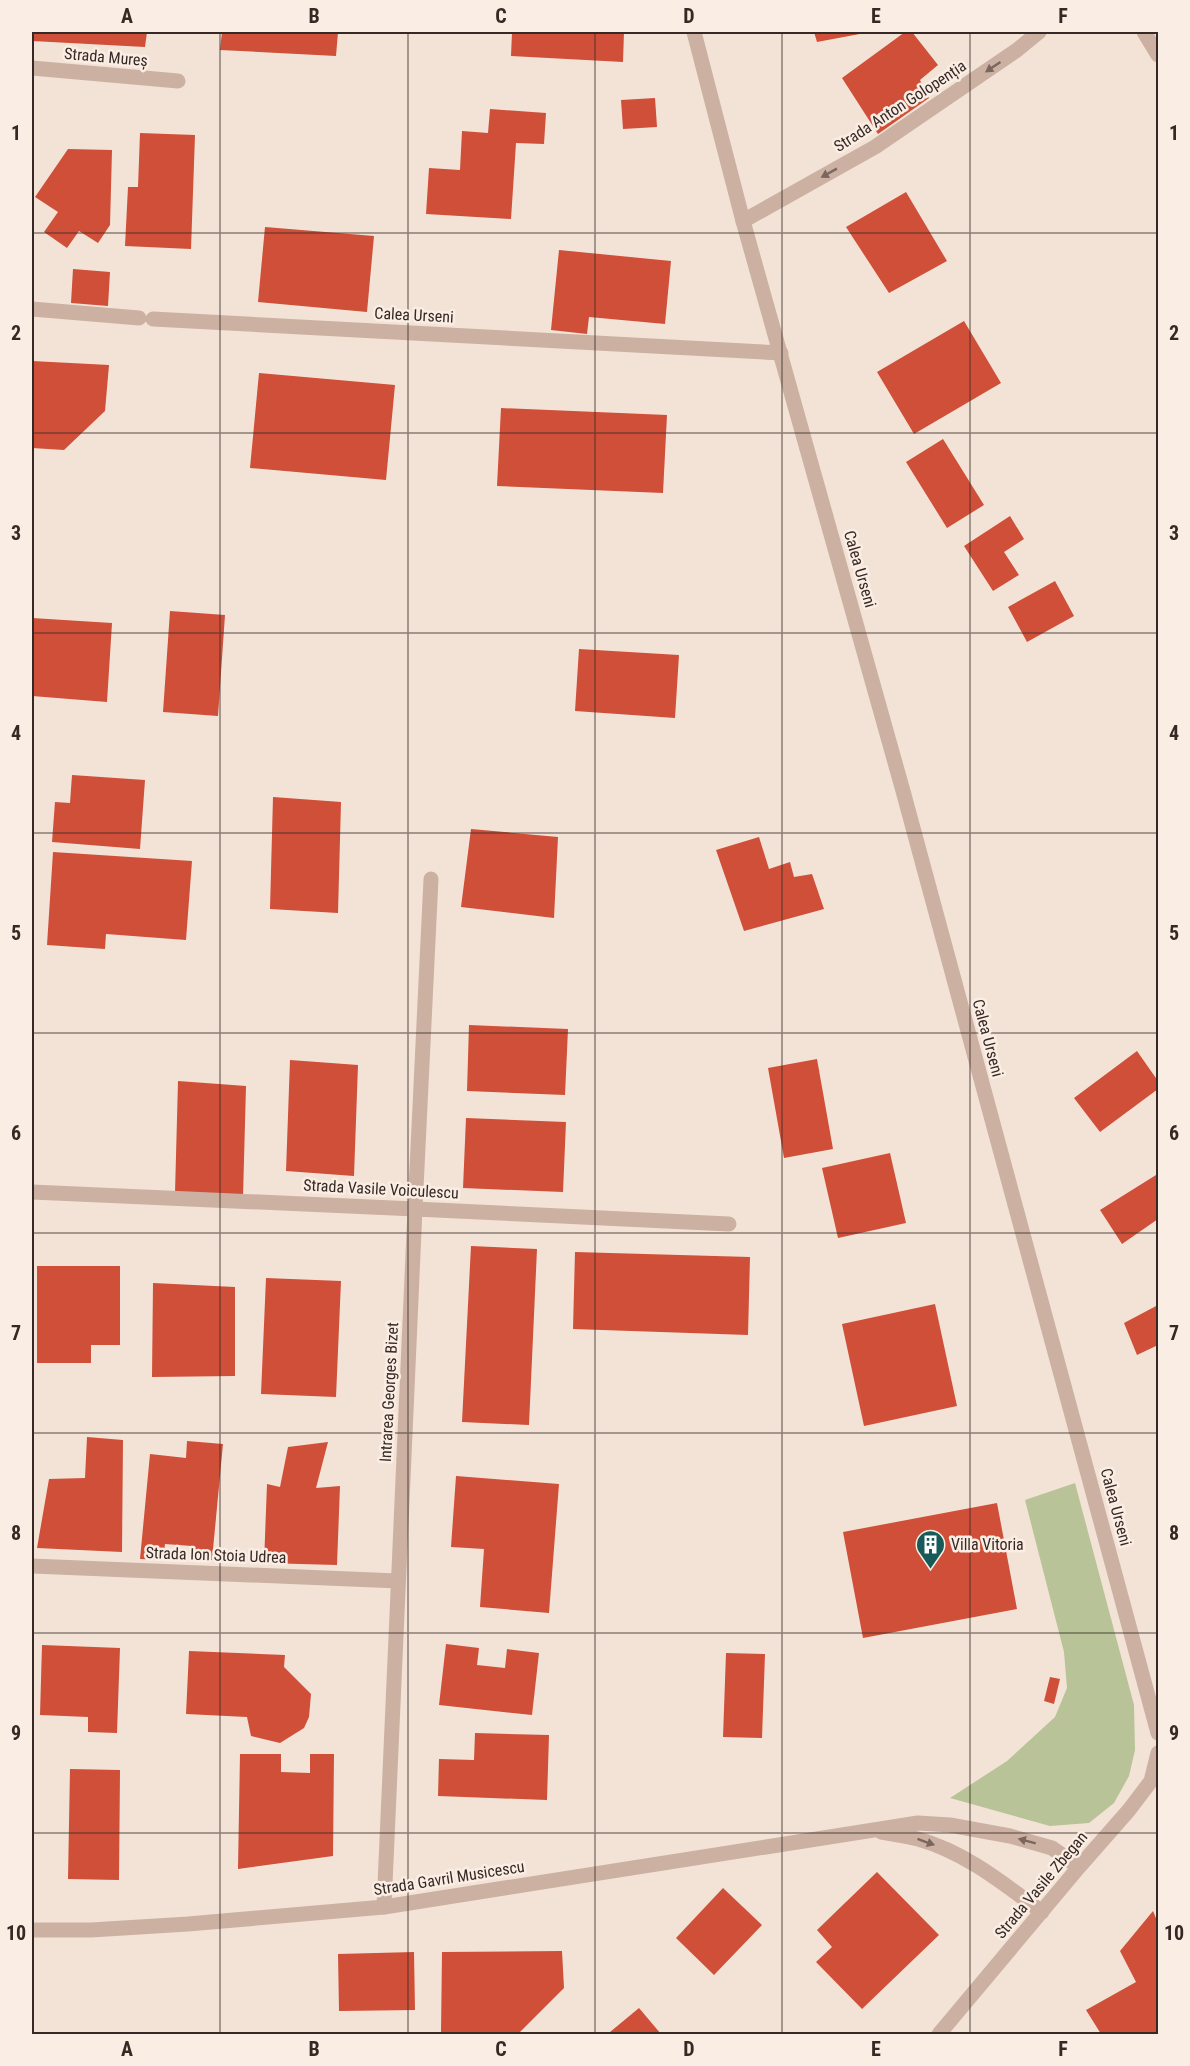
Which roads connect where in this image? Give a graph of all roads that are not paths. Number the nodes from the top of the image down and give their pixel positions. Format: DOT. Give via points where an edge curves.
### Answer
graph roads {
  1 [pos="694,32"];
  2 [pos="1039,32"];
  3 [pos="1143,32"];
  4 [pos="1158,55"];
  5 [pos="32,68"];
  6 [pos="178,81"];
  7 [pos="743,221"];
  8 [pos="32,309"];
  9 [pos="781,353"];
  10 [pos="431,879"];
  11 [pos="32,1192"];
  12 [pos="415,1209"];
  13 [pos="729,1224"];
  14 [pos="32,1566"];
  15 [pos="398,1581"];
  16 [pos="1158,1733"];
  17 [pos="1158,1753"];
  18 [pos="869,1829"];
  19 [pos="1079,1867"];
  20 [pos="384,1907"];
  21 [pos="1042,1912"];
  22 [pos="32,1930"];
  23 [pos="939,2034"];
  1 -- 7 [label="street, Calea Urseni"];
  2 -- 7 [label="street, Strada Anton Golopenția, one-way" via="875,147"];
  3 -- 4 [label="street"];
  5 -- 6 [label="street, Strada Mureș"];
  7 -- 9 [label="street, Calea Urseni"];
  8 -- 9 [label="street, Calea Urseni"];
  9 -- 16 [label="street, Calea Urseni"];
  10 -- 12 [label="street, Intrarea Georges Bizet"];
  11 -- 12 [label="street, Strada Vasile Voiculescu"];
  12 -- 13 [label="street, Strada Vasile Voiculescu"];
  12 -- 15 [label="street, Intrarea Georges Bizet"];
  14 -- 15 [label="street, Strada Ion Stoia Udrea"];
  15 -- 20 [label="street, Intrarea Georges Bizet"];
  17 -- 19 [label="street, Strada Vasile Zbegan" via="1151,1780"];
  19 -- 18 [label="street, Strada Gavril Musicescu, one-way" via="1052,1848 950,1825 918,1823"];
  18 -- 20 [label="street, Strada Gavril Musicescu"];
  18 -- 21 [label="street, Strada Gavril Musicescu, one-way" via="919,1839 952,1852"];
  19 -- 21 [label="street, Strada Vasile Zbegan"];
  20 -- 22 [label="street, Strada Gavril Musicescu" via="177,1925"];
  21 -- 23 [label="street, Strada Vasile Zbegan"];
}
